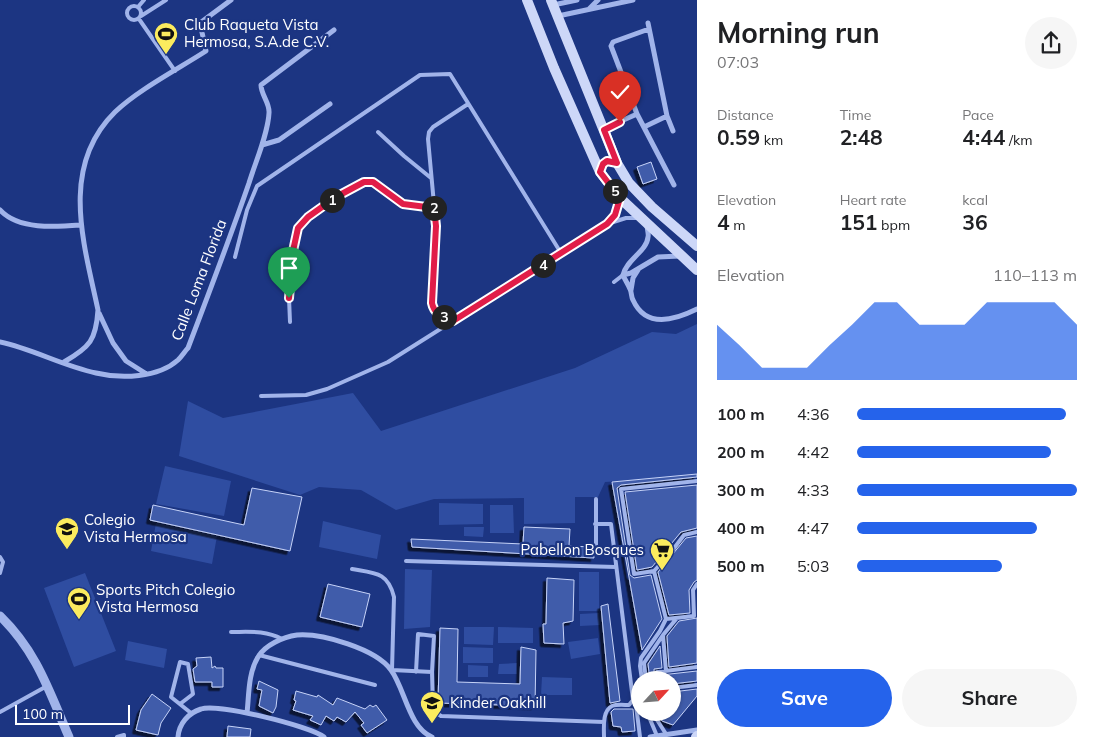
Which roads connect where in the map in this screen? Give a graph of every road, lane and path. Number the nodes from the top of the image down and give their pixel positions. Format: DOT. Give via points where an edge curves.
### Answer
graph roads {
  1 [pos="144,0"];
  2 [pos="166,0"];
  3 [pos="231,0"];
  4 [pos="527,0"];
  5 [pos="577,0"];
  6 [pos="598,0"];
  7 [pos="633,0"];
  8 [pos="552,2"];
  9 [pos="138,7"];
  10 [pos="589,8"];
  11 [pos="558,16"];
  12 [pos="140,17"];
  13 [pos="334,30"];
  14 [pos="175,72"];
  15 [pos="330,104"];
  16 [pos="468,104"];
  17 [pos="637,114"];
  18 [pos="667,116"];
  19 [pos="644,127"];
  20 [pos="674,131"];
  21 [pos="378,132"];
  22 [pos="605,134"];
  23 [pos="262,144"];
  24 [pos="588,144"];
  25 [pos="617,163"];
  26 [pos="600,172"];
  27 [pos="431,178"];
  28 [pos="674,185"];
  29 [pos="620,198"];
  30 [pos="434,208"];
  31 [pos="0,210"];
  32 [pos="643,221"];
  33 [pos="607,224"];
  34 [pos="80,225"];
  35 [pos="697,246"];
  36 [pos="561,253"];
  37 [pos="681,256"];
  38 [pos="235,257"];
  39 [pos="638,269"];
  40 [pos="697,270"];
  41 [pos="623,275"];
  42 [pos="614,282"];
  43 [pos="631,290"];
  44 [pos="697,309"];
  45 [pos="98,310"];
  46 [pos="453,321"];
  47 [pos="290,322"];
  48 [pos="0,342"];
  49 [pos="64,362"];
  50 [pos="146,373"];
  51 [pos="261,396"];
  52 [pos="697,481"];
  53 [pos="596,500"];
  54 [pos="596,524"];
  55 [pos="697,532"];
  56 [pos="596,544"];
  57 [pos="0,557"];
  58 [pos="406,561"];
  59 [pos="616,566"];
  60 [pos="352,569"];
  61 [pos="654,571"];
  62 [pos="0,573"];
  63 [pos="697,584"];
  64 [pos="624,613"];
  65 [pos="0,616"];
  66 [pos="696,617"];
  67 [pos="678,618"];
  68 [pos="666,619"];
  69 [pos="231,632"];
  70 [pos="663,635"];
  71 [pos="282,639"];
  72 [pos="259,655"];
  73 [pos="697,667"];
  74 [pos="392,670"];
  75 [pos="666,670"];
  76 [pos="641,671"];
  77 [pos="644,671"];
  78 [pos="662,671"];
  79 [pos="416,672"];
  80 [pos="432,672"];
  81 [pos="375,685"];
  82 [pos="697,685"];
  83 [pos="47,686"];
  84 [pos="681,687"];
  85 [pos="180,704"];
  86 [pos="0,712"];
  87 [pos="191,713"];
  88 [pos="247,713"];
  89 [pos="651,721"];
  90 [pos="658,721"];
  91 [pos="604,722"];
  92 [pos="697,730"];
  93 [pos="666,734"];
  94 [pos="657,736"];
  95 [pos="69,737"];
  96 [pos="117,737"];
  97 [pos="124,737"];
  98 [pos="178,737"];
  99 [pos="324,737"];
  100 [pos="432,737"];
  101 [pos="604,737"];
  102 [pos="640,737"];
  103 [pos="650,737"];
  1 -- 9 [label="lane"];
  2 -- 12 [label="lane"];
  3 -- 14 [label="street" via="200,22 206,51"];
  4 -- 24 [label="main road"];
  5 -- 8 [label="street"];
  6 -- 10 [label="street"];
  7 -- 10 [label="street"];
  8 -- 11 [label="main road"];
  9 -- 12 [label="lane"];
  9 -- 12 [label="lane" via="132,6 127,10 128,17 133,20"];
  10 -- 11 [label="street"];
  11 -- 22 [label="main road"];
  12 -- 14 [label="lane"];
  13 -- 23 [label="street, Calle Loma Florida" via="261,84 269,113"];
  14 -- 34 [label="street" via="114,112 89,147 82,175"];
  15 -- 23 [label="street" via="279,140"];
  16 -- 27 [label="lane" via="429,132"];
  16 -- 36 [label="lane"];
  16 -- 38 [label="lane" via="450,74 420,75 257,186"];
  17 -- 18 [label="street" via="611,46 613,42 649,26"];
  17 -- 19 [label="street"];
  17 -- 22 [label="street"];
  18 -- 19 [label="street"];
  18 -- 20 [label="street"];
  19 -- 28 [label="street"];
  21 -- 27 [label="lane"];
  22 -- 24 [label="main road" via="602,149"];
  22 -- 25 [label="main road"];
  23 -- 50 [label="street, Calle Loma Florida" via="188,348 165,368"];
  24 -- 26 [label="main road"];
  25 -- 26 [label="main road" via="607,161"];
  25 -- 35 [label="main road" via="629,183 652,207"];
  26 -- 29 [label="main road"];
  27 -- 30 [label="lane"];
  29 -- 32 [label="main road"];
  29 -- 33 [label="lane" via="615,215"];
  30 -- 46 [label="lane" via="432,303 440,316"];
  30 -- 47 [label="lane" via="403,204 373,182 364,182 308,217 298,228 293,251"];
  31 -- 34 [label="street" via="16,220 36,225"];
  32 -- 33 [label="lane" via="626,218"];
  32 -- 37 [label="main road"];
  32 -- 41 [label="street" via="647,243 625,267"];
  33 -- 36 [label="lane"];
  34 -- 45 [label="street"];
  36 -- 46 [label="lane"];
  37 -- 39 [label="street" via="658,257"];
  37 -- 40 [label="main road"];
  39 -- 41 [label="street"];
  39 -- 43 [label="street"];
  41 -- 42 [label="lane"];
  41 -- 43 [label="street"];
  43 -- 44 [label="street" via="632,300 646,317 674,319"];
  45 -- 49 [label="street" via="95,335 90,344"];
  45 -- 50 [label="street" via="113,343 126,360"];
  46 -- 51 [label="lane" via="388,362 327,389 306,395"];
  48 -- 49 [label="street, Calle Loma Florida"];
  49 -- 50 [label="street, Calle Loma Florida" via="96,373 118,376"];
  52 -- 61 [label="lane" via="621,489 634,574"];
  53 -- 54 [label="lane"];
  54 -- 56 [label="lane"];
  54 -- 59 [label="lane" via="611,524"];
  55 -- 61 [label="lane" via="684,535"];
  57 -- 62 [label="lane" via="3,562"];
  58 -- 59 [label="lane"];
  59 -- 91 [label="lane" via="633,700 629,705 612,707"];
  60 -- 74 [label="lane" via="377,573 391,586 394,597"];
  61 -- 68 [label="lane"];
  63 -- 66 [label="lane" via="693,590"];
  64 -- 102 [label="lane"];
  65 -- 83 [label="street" via="26,646"];
  66 -- 67 [label="lane"];
  67 -- 68 [label="lane"];
  67 -- 70 [label="lane"];
  68 -- 76 [label="lane" via="641,658"];
  69 -- 71 [label="lane" via="262,632"];
  70 -- 75 [label="lane"];
  70 -- 77 [label="lane" via="644,662"];
  71 -- 72 [label="street"];
  71 -- 74 [label="street" via="297,635 331,639 379,658"];
  72 -- 81 [label="lane"];
  72 -- 88 [label="street" via="253,666"];
  73 -- 75 [label="lane"];
  74 -- 79 [label="lane"];
  74 -- 100 [label="street" via="417,725"];
  75 -- 78 [label="lane"];
  79 -- 80 [label="lane"];
  79 -- 80 [label="lane" via="418,634 434,636"];
  80 -- 91 [label="lane" via="433,707 441,716"];
  82 -- 84 [label="lane"];
  83 -- 86 [label="lane"];
  83 -- 95 [label="street"];
  85 -- 85 [label="lane" via="193,694 188,664 180,662 171,696"];
  85 -- 87 [label="lane"];
  87 -- 88 [label="street" via="211,707"];
  87 -- 98 [label="street" via="183,722"];
  88 -- 99 [label="street" via="307,728"];
  89 -- 94 [label="lane"];
  90 -- 93 [label="lane"];
  91 -- 101 [label="lane"];
  92 -- 93 [label="street"];
  93 -- 94 [label="street"];
  94 -- 103 [label="street"];
  96 -- 97 [label="lane"];
}
